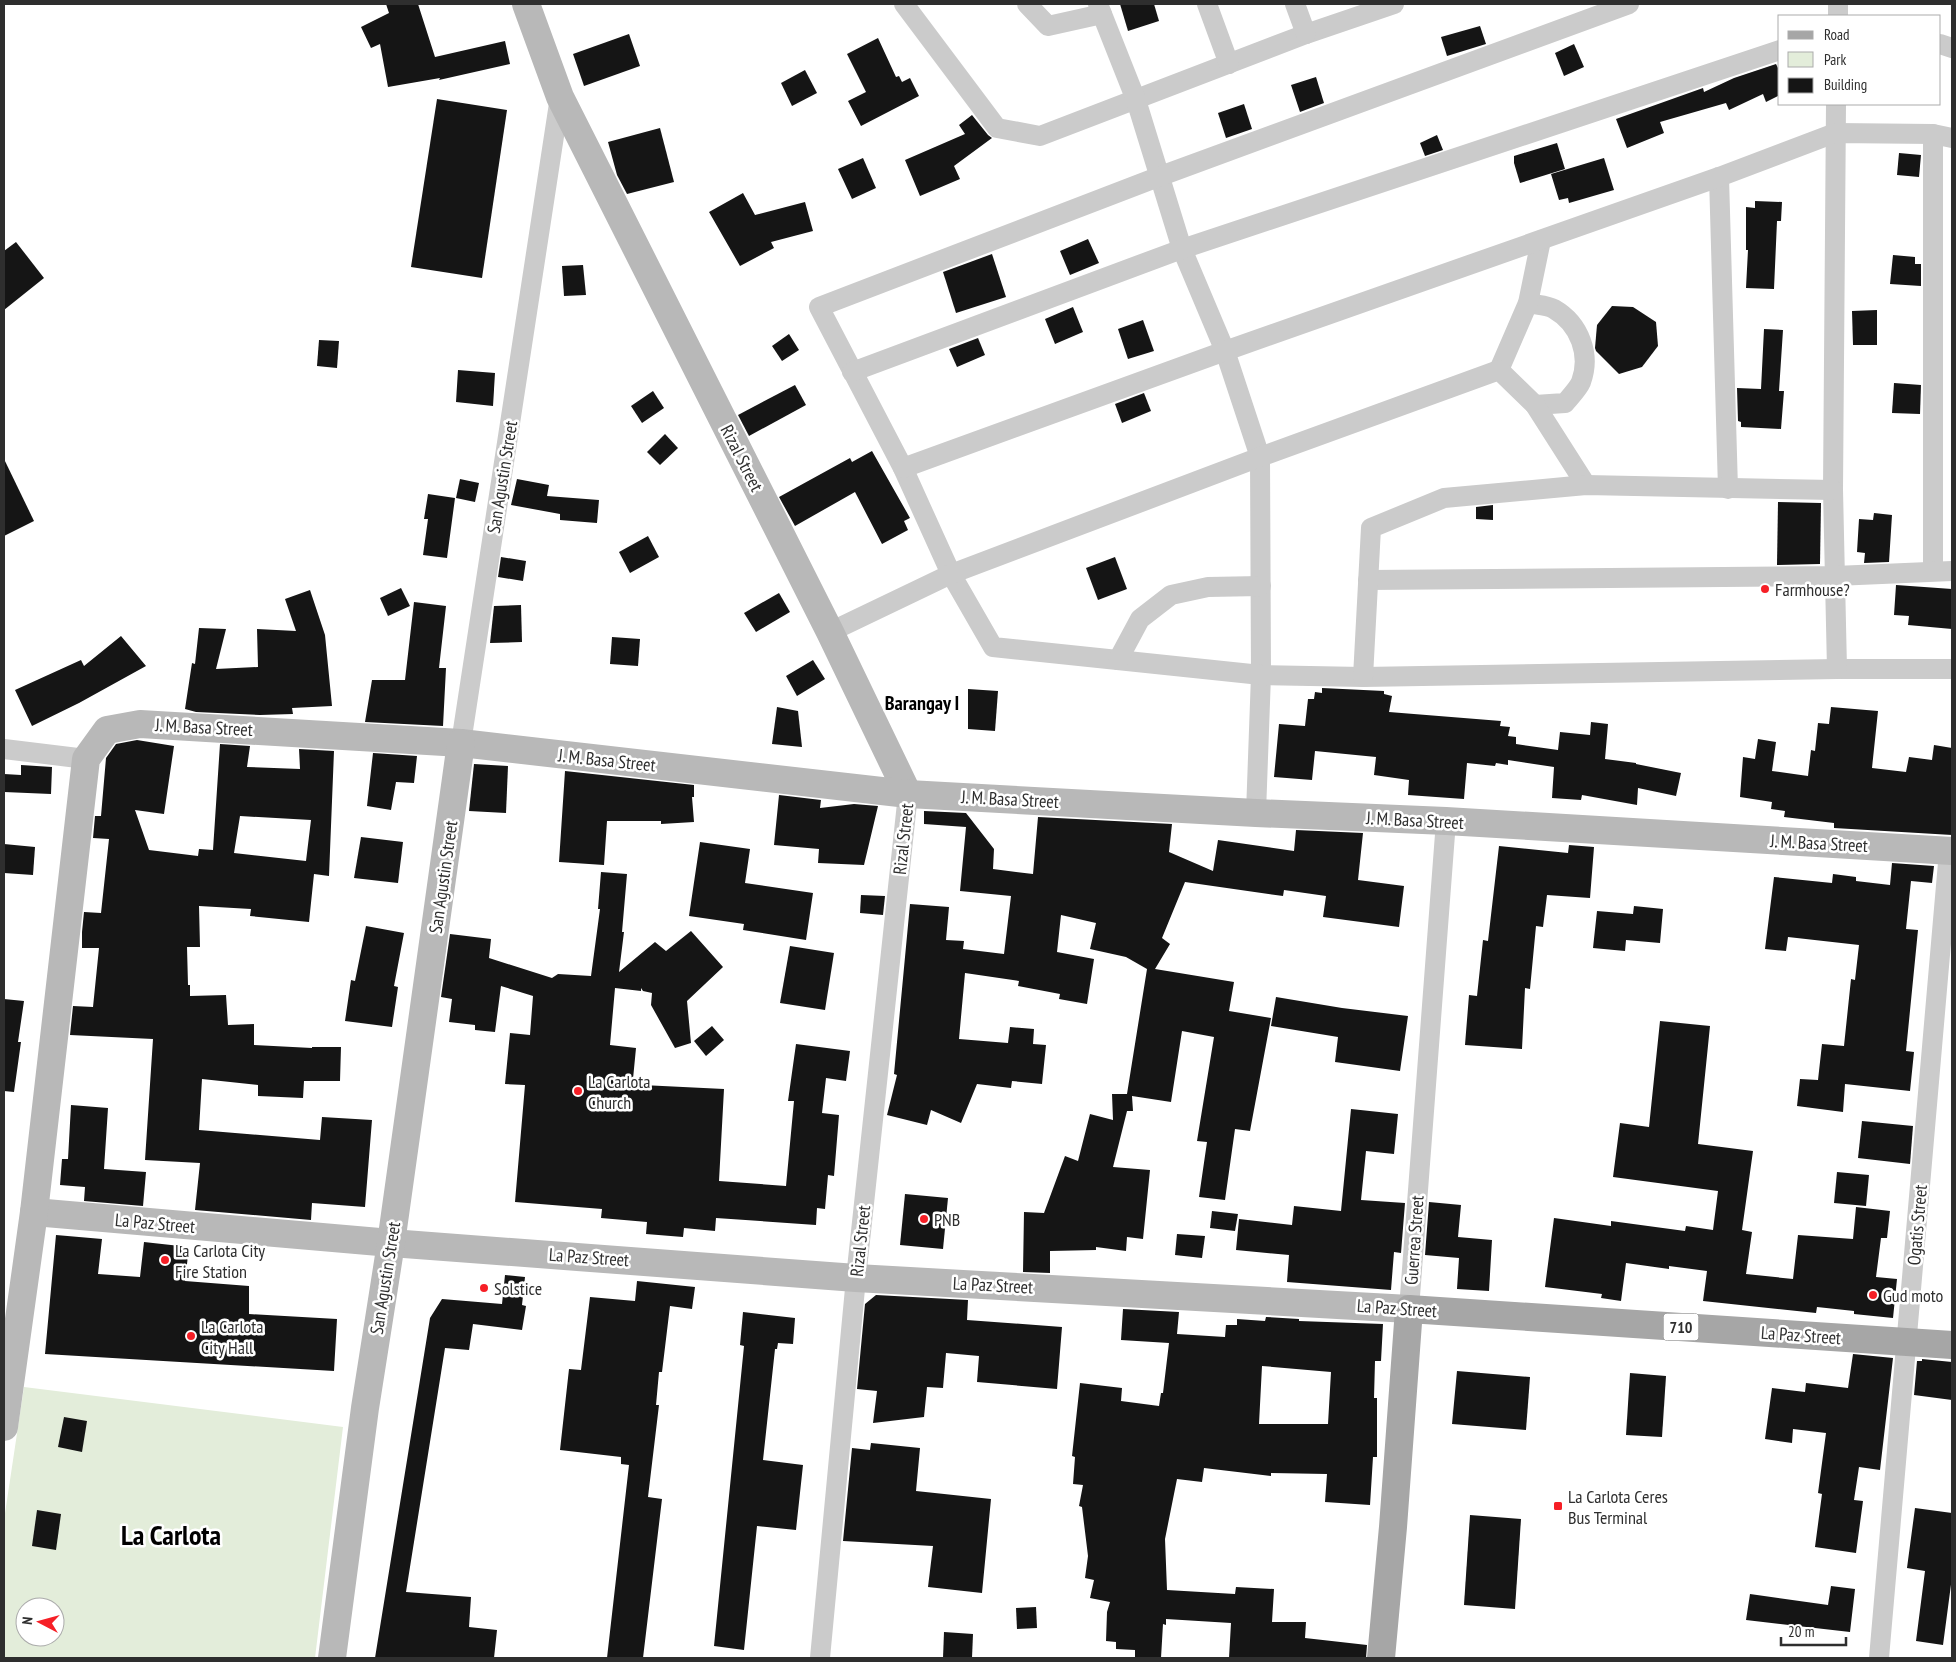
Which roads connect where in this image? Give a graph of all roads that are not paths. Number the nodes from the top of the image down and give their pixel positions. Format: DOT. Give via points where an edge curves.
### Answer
graph roads {
  1 [pos="526,4"];
  2 [pos="904,4"];
  3 [pos="1027,4"];
  4 [pos="1207,4"];
  5 [pos="1295,4"];
  6 [pos="1391,4"];
  7 [pos="1629,4"];
  8 [pos="1100,9"];
  9 [pos="1306,34"];
  10 [pos="1778,51"];
  11 [pos="1229,64"];
  12 [pos="560,97"];
  13 [pos="1136,100"];
  14 [pos="1836,105"];
  15 [pos="1835,133"];
  16 [pos="1943,136"];
  17 [pos="1158,177"];
  18 [pos="1719,177"];
  19 [pos="1541,240"];
  20 [pos="1182,249"];
  21 [pos="1528,303"];
  22 [pos="1224,351"];
  23 [pos="1499,370"];
  24 [pos="852,372"];
  25 [pos="1535,405"];
  26 [pos="1260,457"];
  27 [pos="903,468"];
  28 [pos="1586,485"];
  29 [pos="1728,489"];
  30 [pos="1833,490"];
  31 [pos="1943,571"];
  32 [pos="951,574"];
  33 [pos="1836,576"];
  34 [pos="1368,580"];
  35 [pos="1261,586"];
  36 [pos="830,632"];
  37 [pos="1118,660"];
  38 [pos="1836,669"];
  39 [pos="1952,669"];
  40 [pos="1261,676"];
  41 [pos="1363,676"];
  42 [pos="462,743"];
  43 [pos="4,749"];
  44 [pos="86,759"];
  45 [pos="908,794"];
  46 [pos="1256,813"];
  47 [pos="1446,821"];
  48 [pos="1951,851"];
  49 [pos="34,1212"];
  50 [pos="391,1243"];
  51 [pos="856,1278"];
  52 [pos="1409,1308"];
  53 [pos="1907,1342"];
  54 [pos="1952,1345"];
  55 [pos="4,1427"];
  56 [pos="332,1658"];
  57 [pos="820,1658"];
  58 [pos="1381,1658"];
  59 [pos="1878,1658"];
  1 -- 12 [label="street, Rizal Street"];
  2 -- 13 [label="street" via="998,128 1040,136"];
  3 -- 8 [label="street" via="1048,26"];
  4 -- 11 [label="street"];
  5 -- 9 [label="street"];
  6 -- 9 [label="street"];
  7 -- 17 [label="street"];
  8 -- 13 [label="street"];
  9 -- 11 [label="street"];
  10 -- 20 [label="street"];
  11 -- 13 [label="street"];
  12 -- 36 [label="street, Rizal Street"];
  12 -- 42 [label="street, San Agustin Street"];
  13 -- 17 [label="street"];
  14 -- 15 [label="street"];
  15 -- 16 [label="street"];
  15 -- 18 [label="street"];
  15 -- 30 [label="street"];
  16 -- 31 [label="street"];
  17 -- 20 [label="street"];
  17 -- 24 [label="street" via="819,306"];
  18 -- 19 [label="street"];
  18 -- 29 [label="street"];
  19 -- 21 [label="street"];
  19 -- 22 [label="street"];
  20 -- 22 [label="street"];
  20 -- 24 [label="street"];
  21 -- 23 [label="street"];
  21 -- 25 [label="street" via="1554,308 1571,324 1583,342 1586,361 1580,384 1565,403"];
  22 -- 26 [label="street"];
  22 -- 27 [label="street"];
  23 -- 25 [label="street"];
  23 -- 26 [label="street"];
  24 -- 27 [label="street"];
  25 -- 28 [label="street"];
  26 -- 32 [label="street"];
  26 -- 35 [label="street"];
  27 -- 32 [label="street"];
  28 -- 29 [label="street"];
  28 -- 34 [label="street" via="1444,498 1371,528"];
  29 -- 30 [label="street"];
  30 -- 33 [label="street"];
  31 -- 33 [label="street"];
  32 -- 36 [label="street"];
  32 -- 37 [label="street" via="993,647"];
  33 -- 34 [label="street"];
  33 -- 38 [label="street"];
  34 -- 41 [label="street"];
  35 -- 37 [label="street" via="1208,587 1171,595 1140,619"];
  35 -- 40 [label="street"];
  36 -- 45 [label="street, Rizal Street"];
  37 -- 40 [label="street"];
  38 -- 39 [label="street"];
  38 -- 41 [label="street"];
  40 -- 41 [label="street"];
  40 -- 46 [label="street"];
  42 -- 44 [label="street, J. M. Basa Street" via="140,724 107,730"];
  42 -- 45 [label="street, J. M. Basa Street"];
  42 -- 50 [label="street, San Agustin Street"];
  43 -- 44 [label="street"];
  44 -- 49 [label="street"];
  45 -- 46 [label="street, J. M. Basa Street"];
  45 -- 51 [label="street, Rizal Street"];
  46 -- 47 [label="street, J. M. Basa Street"];
  47 -- 48 [label="street, J. M. Basa Street"];
  47 -- 52 [label="street, Guerrea Street"];
  48 -- 53 [label="street, Ogatis Street"];
  49 -- 50 [label="street, La Paz Street"];
  49 -- 55 [label="street"];
  50 -- 51 [label="street, La Paz Street"];
  50 -- 56 [label="street, San Agustin Street" via="365,1408"];
  51 -- 52 [label="street, La Paz Street"];
  51 -- 57 [label="street, Rizal Street"];
  52 -- 53 [label="main road, La Paz Street / 710"];
  52 -- 58 [label="main road, Guerrea Street"];
  53 -- 54 [label="main road, La Paz Street / 710"];
  53 -- 59 [label="street, Ogatis Street"];
}
